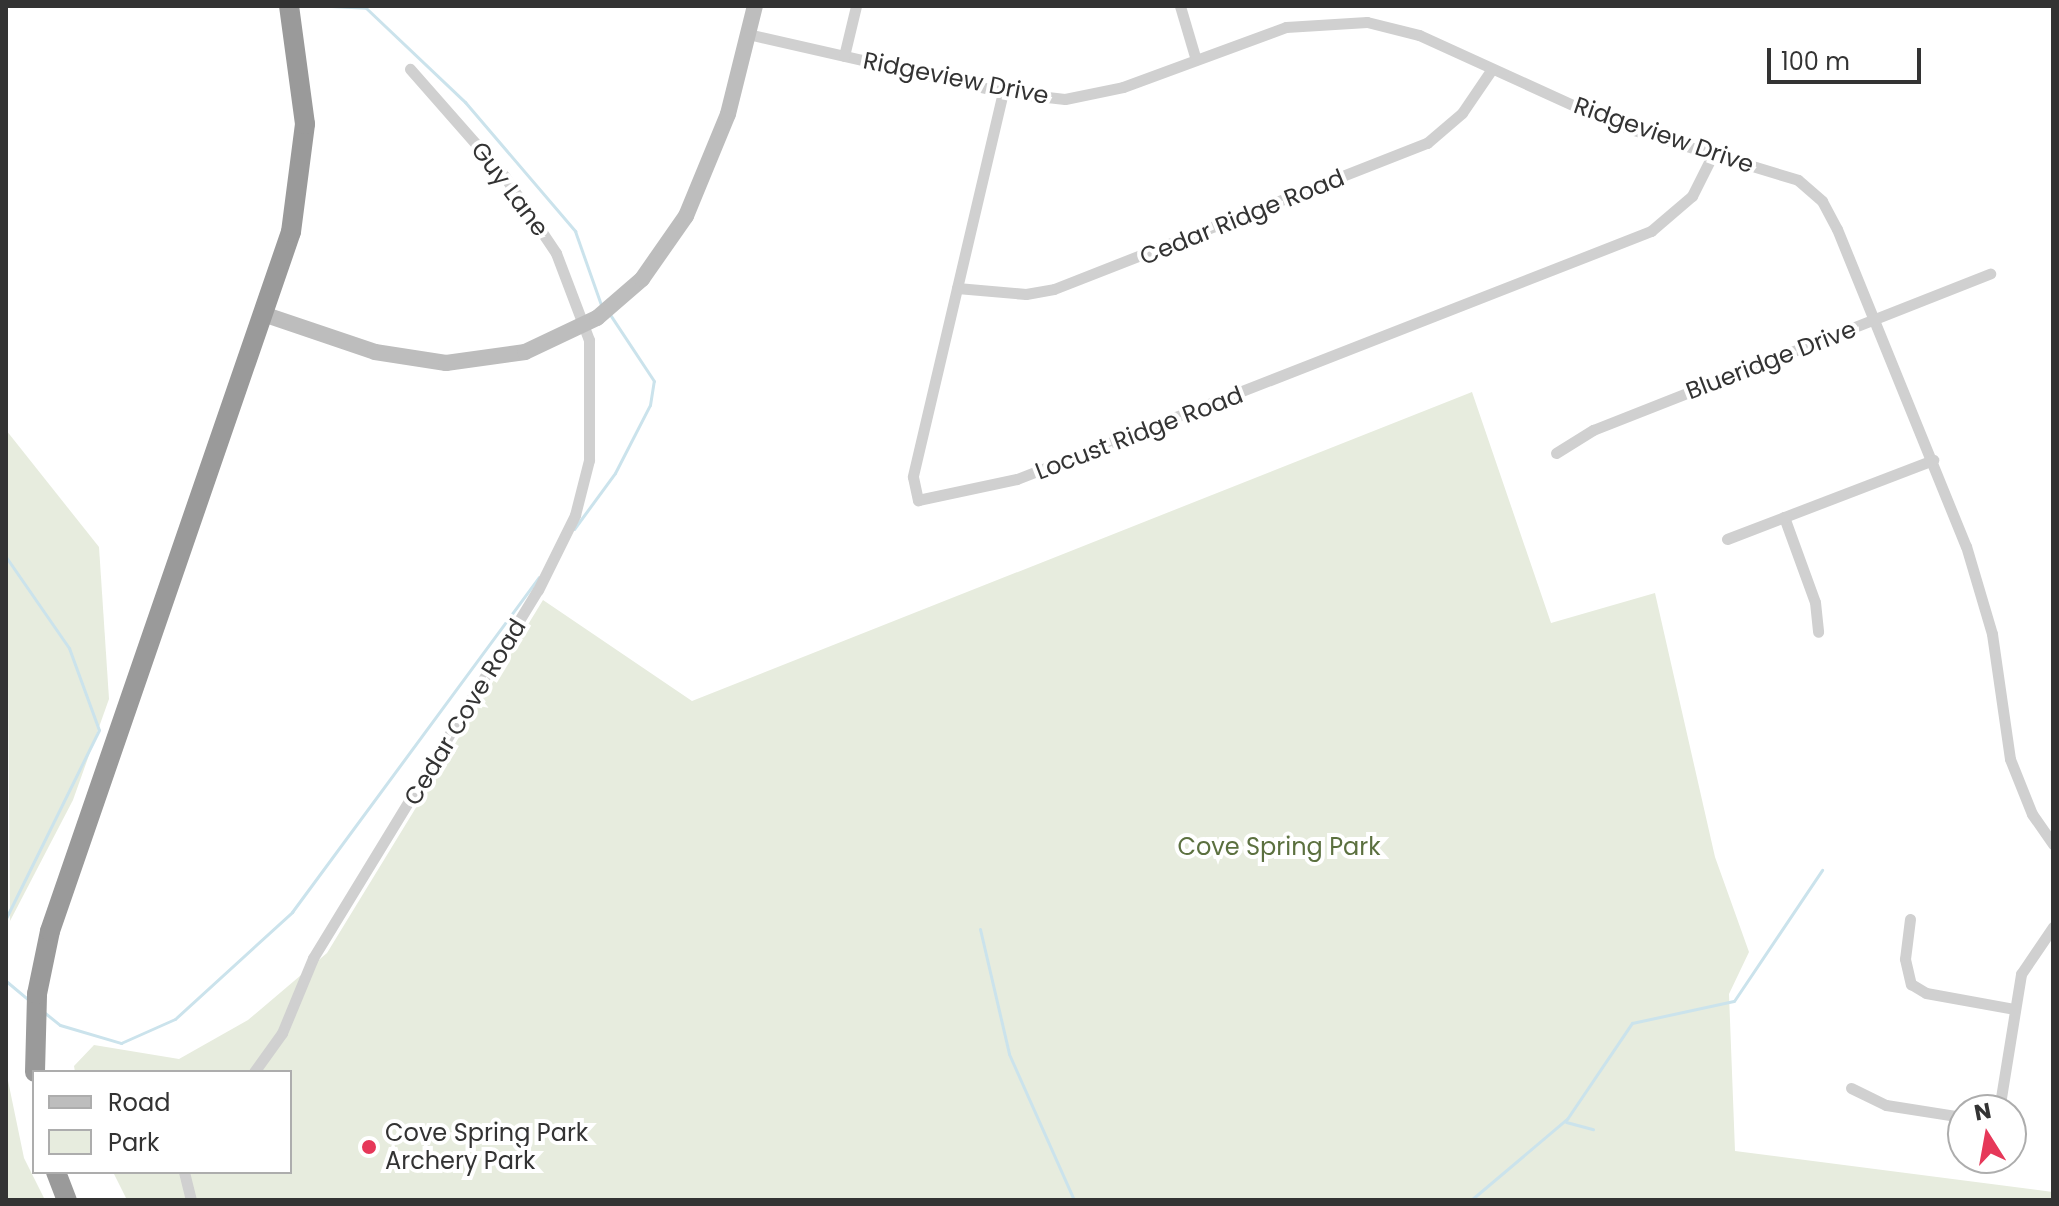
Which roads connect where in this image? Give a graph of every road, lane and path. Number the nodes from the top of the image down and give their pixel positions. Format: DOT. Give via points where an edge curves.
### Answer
graph roads {
  1 [pos="289,6"];
  2 [pos="755,6"];
  3 [pos="856,6"];
  4 [pos="1180,6"];
  5 [pos="748,34"];
  6 [pos="844,56"];
  7 [pos="1196,60"];
  8 [pos="410,69"];
  9 [pos="1492,69"];
  10 [pos="1003,92"];
  11 [pos="1713,154"];
  12 [pos="1990,274"];
  13 [pos="957,288"];
  14 [pos="266,315"];
  15 [pos="1873,320"];
  16 [pos="586,324"];
  17 [pos="1556,453"];
  18 [pos="1933,460"];
  19 [pos="1784,517"];
  20 [pos="1727,539"];
  21 [pos="1818,632"];
  22 [pos="2053,844"];
  23 [pos="1910,919"];
  24 [pos="2053,927"];
  25 [pos="2014,1009"];
  26 [pos="35,1070"];
  27 [pos="255,1070"];
  28 [pos="1851,1088"];
  29 [pos="2001,1094"];
  30 [pos="1947,1115"];
  31 [pos="57,1174"];
  32 [pos="184,1174"];
  33 [pos="67,1200"];
  34 [pos="191,1200"];
  1 -- 14 [label="highway" via="303,82 303,160 291,232"];
  2 -- 5 [label="street"];
  3 -- 6 [label="street"];
  4 -- 7 [label="street"];
  5 -- 6 [label="street, Ridgeview Drive"];
  5 -- 16 [label="street" via="724,127 686,216 642,279"];
  6 -- 10 [label="street, Ridgeview Drive"];
  7 -- 9 [label="street, Ridgeview Drive" via="1286,27 1367,22 1419,35"];
  7 -- 10 [label="street, Ridgeview Drive" via="1123,87 1065,99"];
  8 -- 16 [label="street, Guy Lane" via="537,219"];
  9 -- 11 [label="street, Ridgeview Drive" via="1614,124"];
  9 -- 13 [label="street, Cedar Ridge Road" via="1462,113 1427,143 1054,289 1026,294"];
  10 -- 13 [label="street, Locust Ridge Road"];
  11 -- 13 [label="street, Locust Ridge Road" via="1692,196 1651,231 1017,479 918,500 913,477"];
  11 -- 15 [label="street, Ridgeview Drive" via="1798,180 1822,201"];
  12 -- 15 [label="street, Blueridge Drive"];
  14 -- 16 [label="street" via="375,352 446,363 525,352"];
  14 -- 26 [label="highway" via="50,931 37,994"];
  15 -- 17 [label="street, Blueridge Drive" via="1593,430"];
  15 -- 18 [label="street, Ridgeview Drive"];
  16 -- 27 [label="street, Cedar Cove Road" via="592,443 567,533 491,671 313,958 282,1033"];
  18 -- 19 [label="street"];
  18 -- 22 [label="street, Ridgeview Drive" via="1987,614 2010,759 2032,814"];
  19 -- 20 [label="street"];
  19 -- 21 [label="street" via="1815,602"];
  23 -- 25 [label="street" via="1905,959 1911,984 1926,993"];
  24 -- 25 [label="street" via="2027,960"];
  25 -- 29 [label="street"];
  28 -- 30 [label="street" via="1886,1105"];
  31 -- 33 [label="highway"];
  32 -- 34 [label="street"];
}
